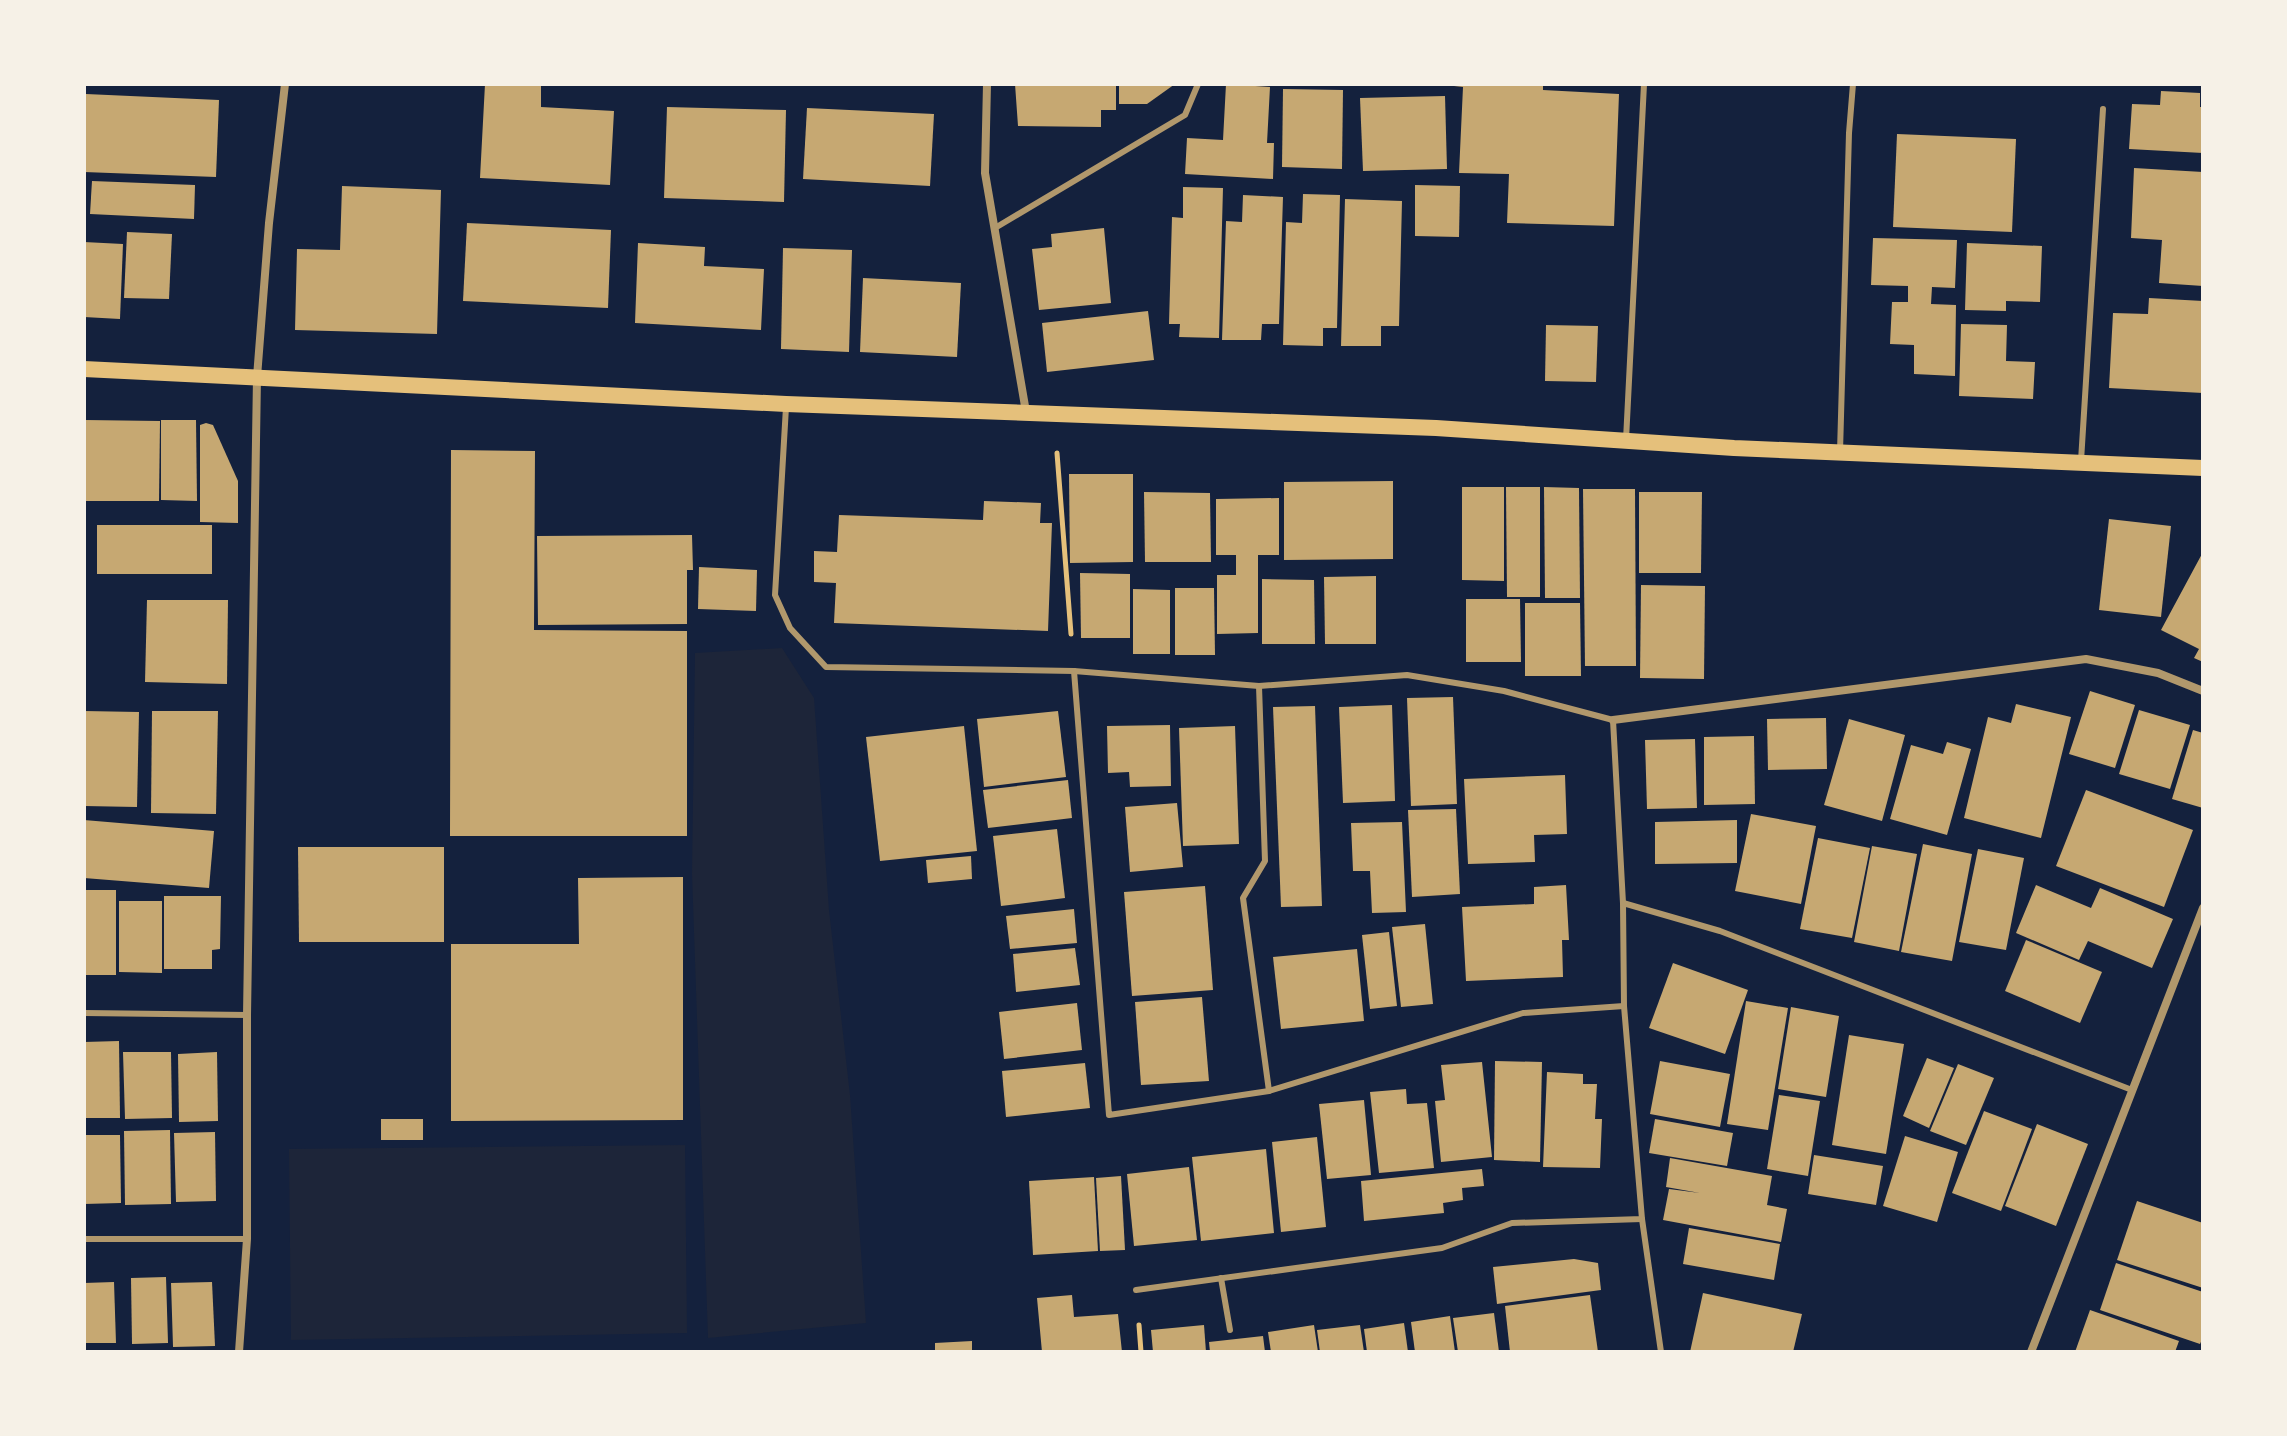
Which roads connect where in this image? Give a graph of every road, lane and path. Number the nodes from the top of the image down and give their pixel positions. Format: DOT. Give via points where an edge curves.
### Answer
graph roads {
  1 [pos="285,84"];
  2 [pos="987,84"];
  3 [pos="1198,84"];
  4 [pos="1644,84"];
  5 [pos="1853,84"];
  6 [pos="2103,109"];
  7 [pos="995,228"];
  8 [pos="84,369"];
  9 [pos="257,377"];
  10 [pos="786,404"];
  11 [pos="1026,412"];
  12 [pos="1053,414"];
  13 [pos="1626,440"];
  14 [pos="1840,453"];
  15 [pos="2081,463"];
  16 [pos="2203,468"];
  17 [pos="1074,671"];
  18 [pos="1259,686"];
  19 [pos="2203,691"];
  20 [pos="1613,720"];
  21 [pos="1623,903"];
  22 [pos="2203,908"];
  23 [pos="2194,930"];
  24 [pos="2203,936"];
  25 [pos="1624,1006"];
  26 [pos="84,1013"];
  27 [pos="247,1015"];
  28 [pos="2132,1090"];
  29 [pos="1269,1091"];
  30 [pos="1642,1219"];
  31 [pos="84,1239"];
  32 [pos="247,1239"];
  33 [pos="1221,1278"];
  34 [pos="1136,1290"];
  35 [pos="1230,1330"];
  36 [pos="239,1352"];
  37 [pos="1661,1352"];
  38 [pos="2031,1352"];
  1 -- 9 [label="street"];
  2 -- 7 [label="street" via="985,173"];
  3 -- 7 [label="lane" via="1185,115"];
  4 -- 13 [label="lane"];
  5 -- 14 [label="lane"];
  6 -- 15 [label="lane"];
  7 -- 11 [label="street"];
  8 -- 9 [label="main road"];
  9 -- 10 [label="main road"];
  9 -- 27 [label="street"];
  10 -- 11 [label="main road"];
  10 -- 17 [label="lane" via="775,595 790,628 826,667"];
  11 -- 12 [label="main road"];
  12 -- 13 [label="main road"];
  12 -- 17 [label="path"];
  13 -- 14 [label="main road"];
  14 -- 15 [label="main road"];
  15 -- 16 [label="main road"];
  17 -- 18 [label="lane"];
  17 -- 29 [label="lane" via="1109,1115"];
  18 -- 20 [label="lane" via="1407,675 1504,691"];
  18 -- 29 [label="lane" via="1265,861 1243,898"];
  19 -- 20 [label="street" via="2158,673 2086,659"];
  20 -- 21 [label="lane"];
  21 -- 25 [label="lane"];
  21 -- 28 [label="lane" via="1720,931"];
  22 -- 23 [label="street"];
  23 -- 24 [label="lane"];
  23 -- 28 [label="street"];
  25 -- 29 [label="lane" via="1523,1013"];
  25 -- 30 [label="lane"];
  26 -- 27 [label="lane"];
  27 -- 32 [label="street"];
  28 -- 38 [label="street"];
  30 -- 33 [label="lane" via="1512,1223 1442,1248"];
  30 -- 37 [label="lane"];
  31 -- 32 [label="lane"];
  32 -- 36 [label="street"];
  33 -- 34 [label="lane"];
  33 -- 35 [label="lane"];
}
